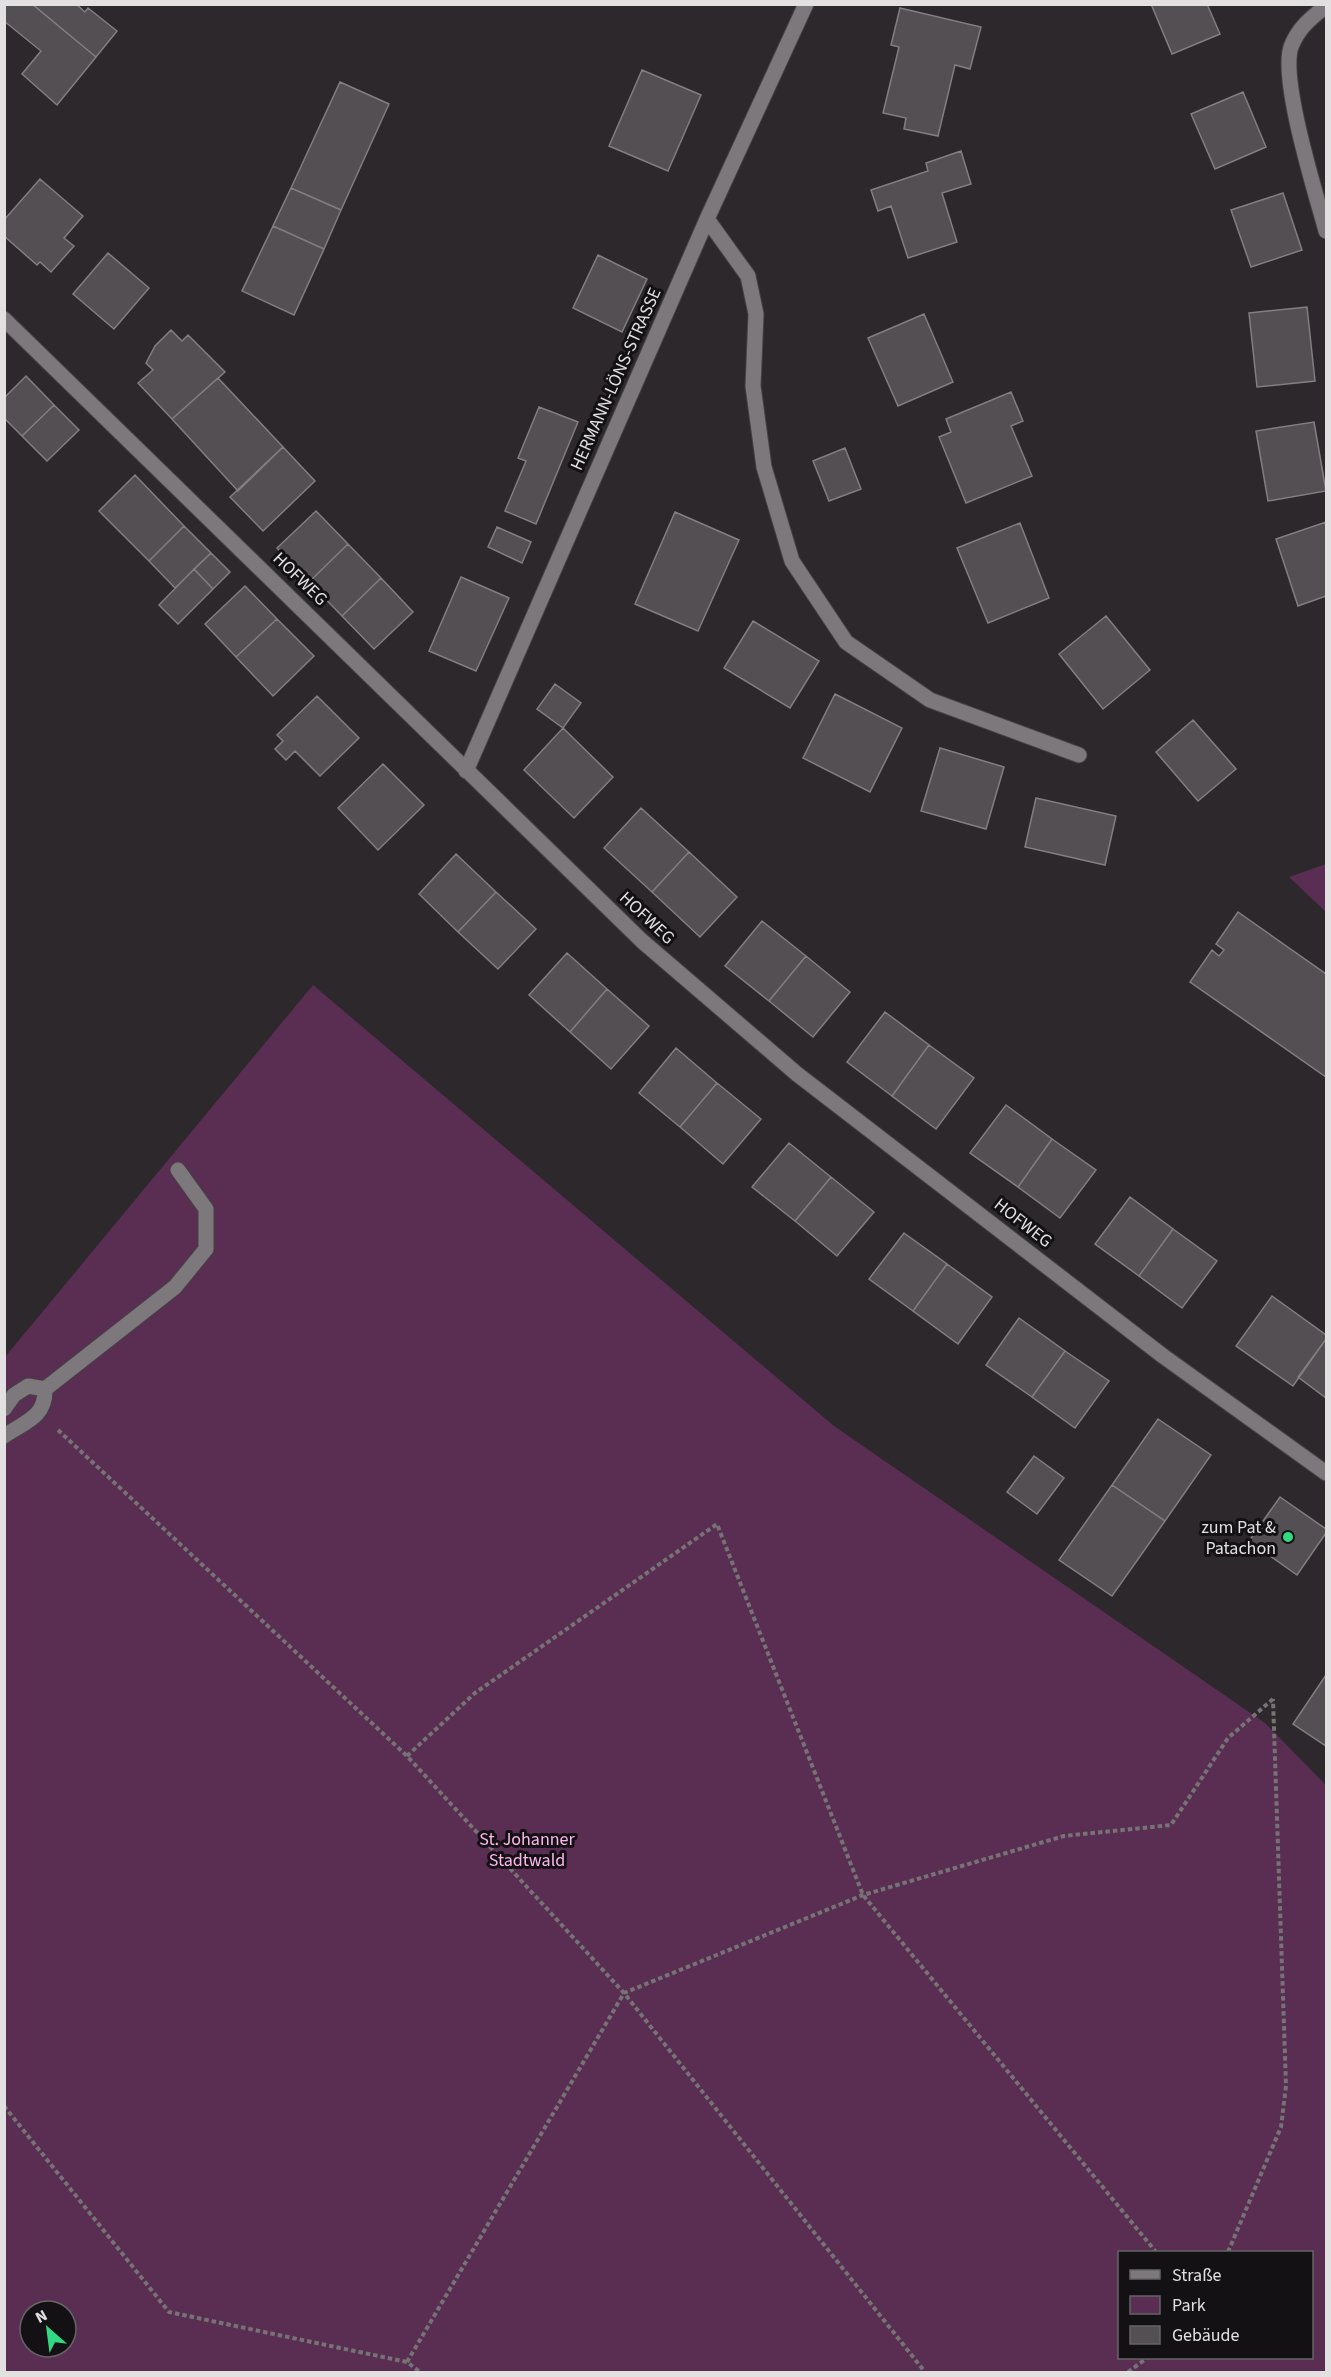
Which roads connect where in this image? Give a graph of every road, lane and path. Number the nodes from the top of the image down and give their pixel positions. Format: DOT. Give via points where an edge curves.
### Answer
graph roads {
  1 [pos="806,4"];
  2 [pos="1326,6"];
  3 [pos="707,219"];
  4 [pos="1326,231"];
  5 [pos="4,319"];
  6 [pos="1079,755"];
  7 [pos="466,771"];
  8 [pos="178,1170"];
  9 [pos="45,1389"];
  10 [pos="4,1409"];
  11 [pos="40,1413"];
  12 [pos="4,1436"];
  13 [pos="1326,1473"];
  14 [pos="407,1756"];
  15 [pos="863,1895"];
  16 [pos="624,1993"];
  17 [pos="4,2106"];
  18 [pos="1154,2251"];
  19 [pos="1229,2251"];
  20 [pos="1146,2359"];
  21 [pos="407,2362"];
  22 [pos="420,2373"];
  23 [pos="925,2373"];
  24 [pos="1128,2373"];
  1 -- 3 [label="street, HERMANN-LÖNS-STRASSE"];
  2 -- 4 [label="street" via="1302,26 1290,49 1290,85"];
  3 -- 6 [label="street" via="748,276 756,314 753,386 764,467 792,561 846,642 930,700"];
  3 -- 7 [label="street, HERMANN-LÖNS-STRASSE"];
  5 -- 7 [label="street, HOFWEG"];
  7 -- 13 [label="street, HOFWEG" via="642,941 797,1074 1163,1356"];
  8 -- 9 [label="street" via="206,1209 206,1249 175,1287"];
  9 -- 10 [label="street" via="28,1386 14,1395"];
  9 -- 11 [label="street"];
  11 -- 12 [label="street"];
  11 -- 14 [label="path"];
  14 -- 15 [label="path" via="475,1693 717,1524"];
  14 -- 16 [label="path"];
  15 -- 16 [label="path"];
  15 -- 18 [label="path"];
  15 -- 19 [label="path" via="1064,1836 1171,1825 1228,1738 1273,1699 1287,2086 1281,2127"];
  16 -- 21 [label="path"];
  16 -- 23 [label="path"];
  17 -- 21 [label="path" via="169,2312"];
  20 -- 24 [label="path"];
  21 -- 22 [label="path"];
}
